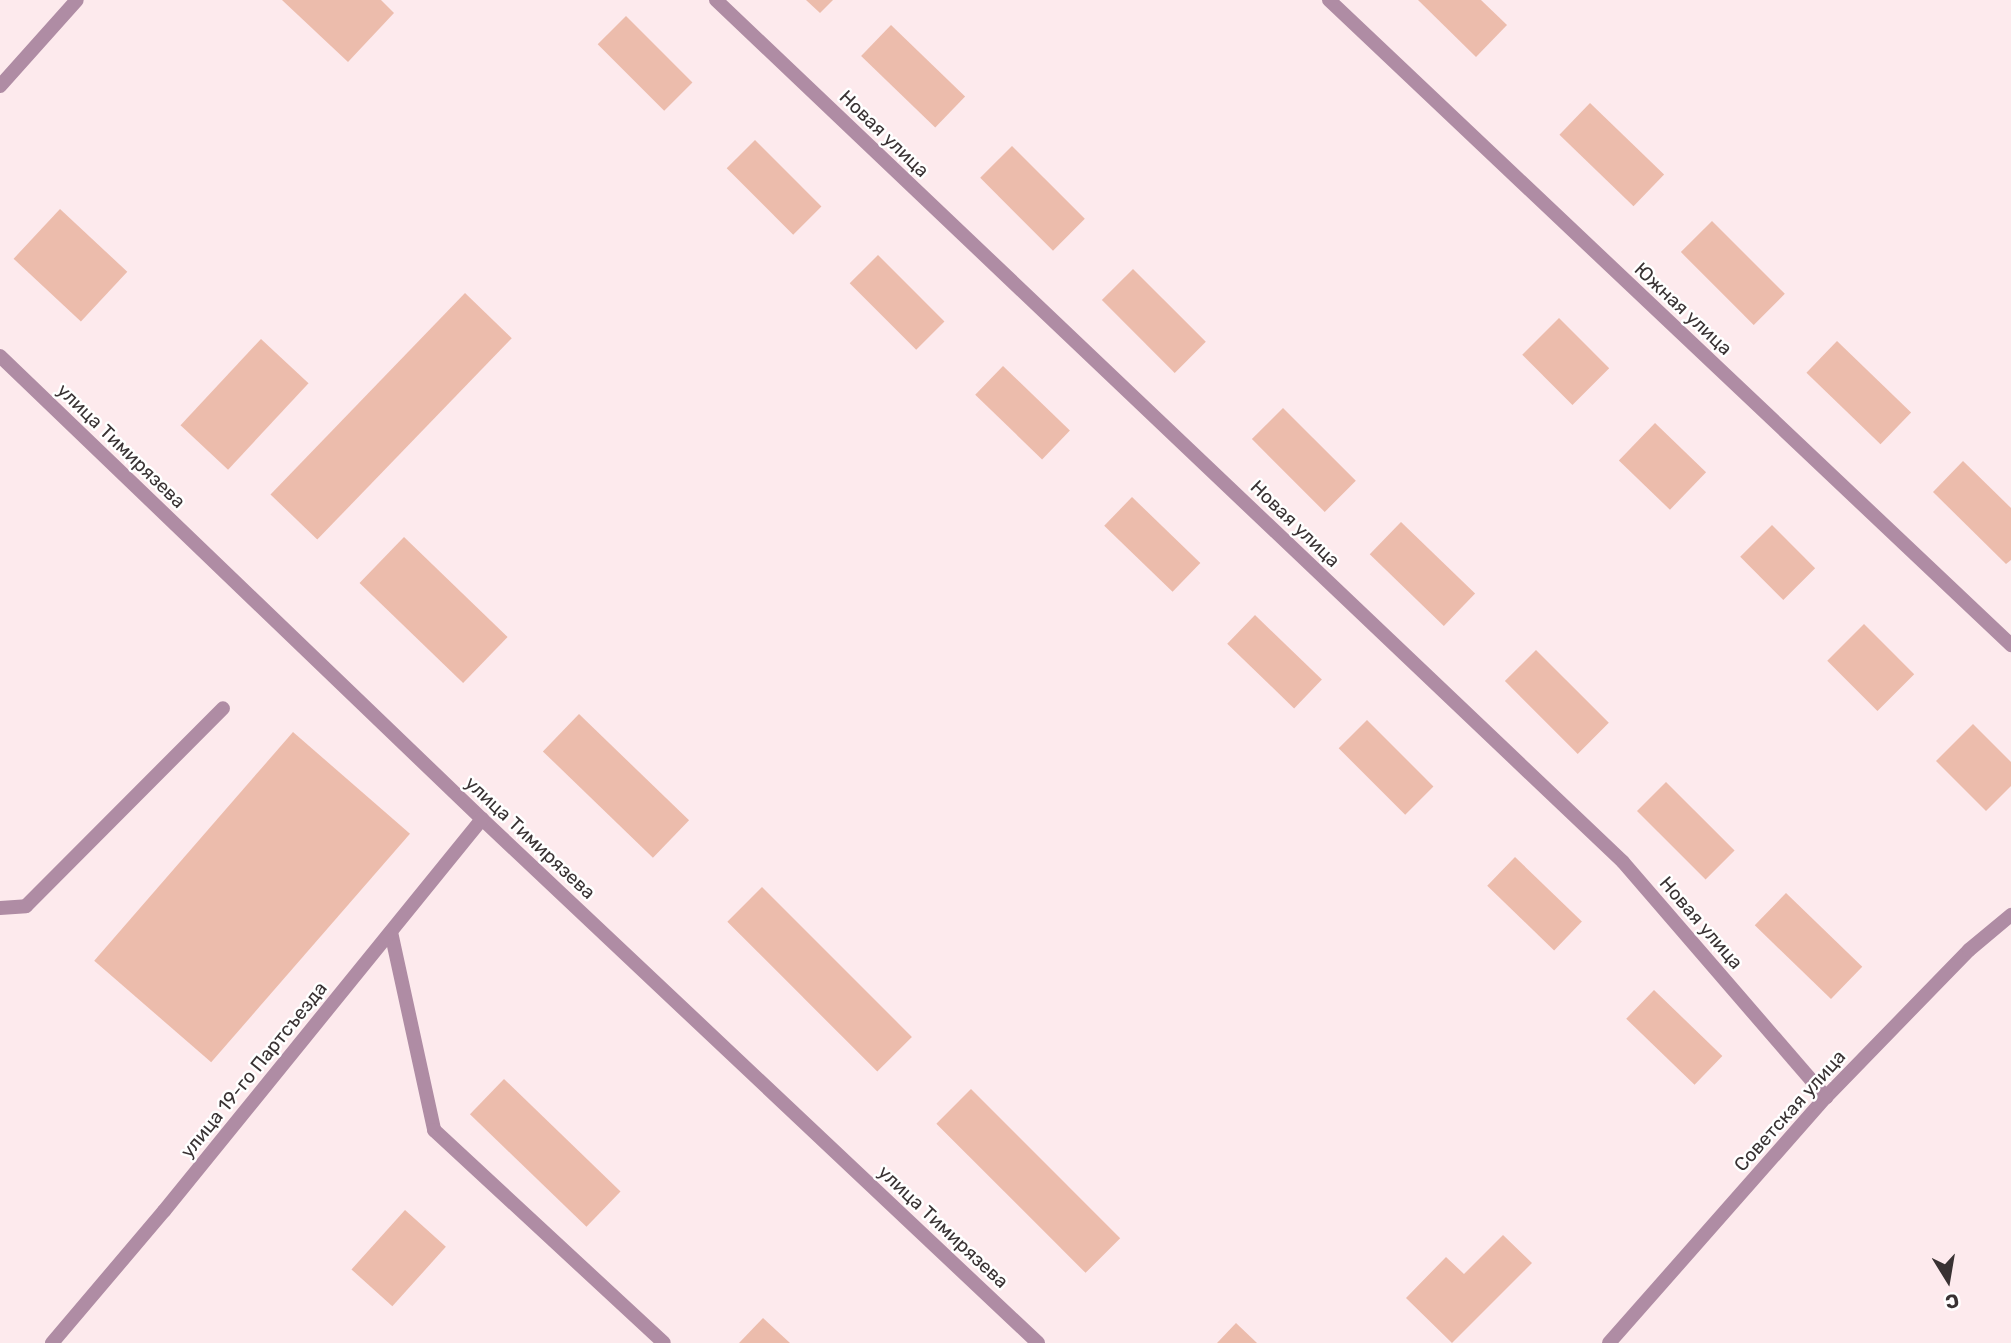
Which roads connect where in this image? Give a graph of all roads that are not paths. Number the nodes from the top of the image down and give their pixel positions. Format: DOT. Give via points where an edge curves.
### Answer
graph roads {
  1 [pos="77,0"];
  2 [pos="716,0"];
  3 [pos="1329,0"];
  4 [pos="0,86"];
  5 [pos="0,356"];
  6 [pos="2011,645"];
  7 [pos="223,708"];
  8 [pos="482,819"];
  9 [pos="0,908"];
  10 [pos="2011,915"];
  11 [pos="391,932"];
  12 [pos="1826,1097"];
  13 [pos="52,1343"];
  14 [pos="664,1343"];
  15 [pos="1038,1343"];
  16 [pos="1609,1343"];
  1 -- 4 [label="street"];
  2 -- 12 [label="street, Новая улица" via="1623,862"];
  3 -- 6 [label="street, Южная улица"];
  5 -- 8 [label="street, улица Тимирязева"];
  7 -- 9 [label="street" via="26,905"];
  8 -- 11 [label="street, улица 19-го Партсъезда"];
  8 -- 15 [label="street, улица Тимирязева"];
  10 -- 12 [label="street, Советская улица" via="1969,950"];
  11 -- 13 [label="street, улица 19-го Партсъезда"];
  11 -- 14 [label="street" via="434,1130"];
  12 -- 16 [label="street, Советская улица"];
}
